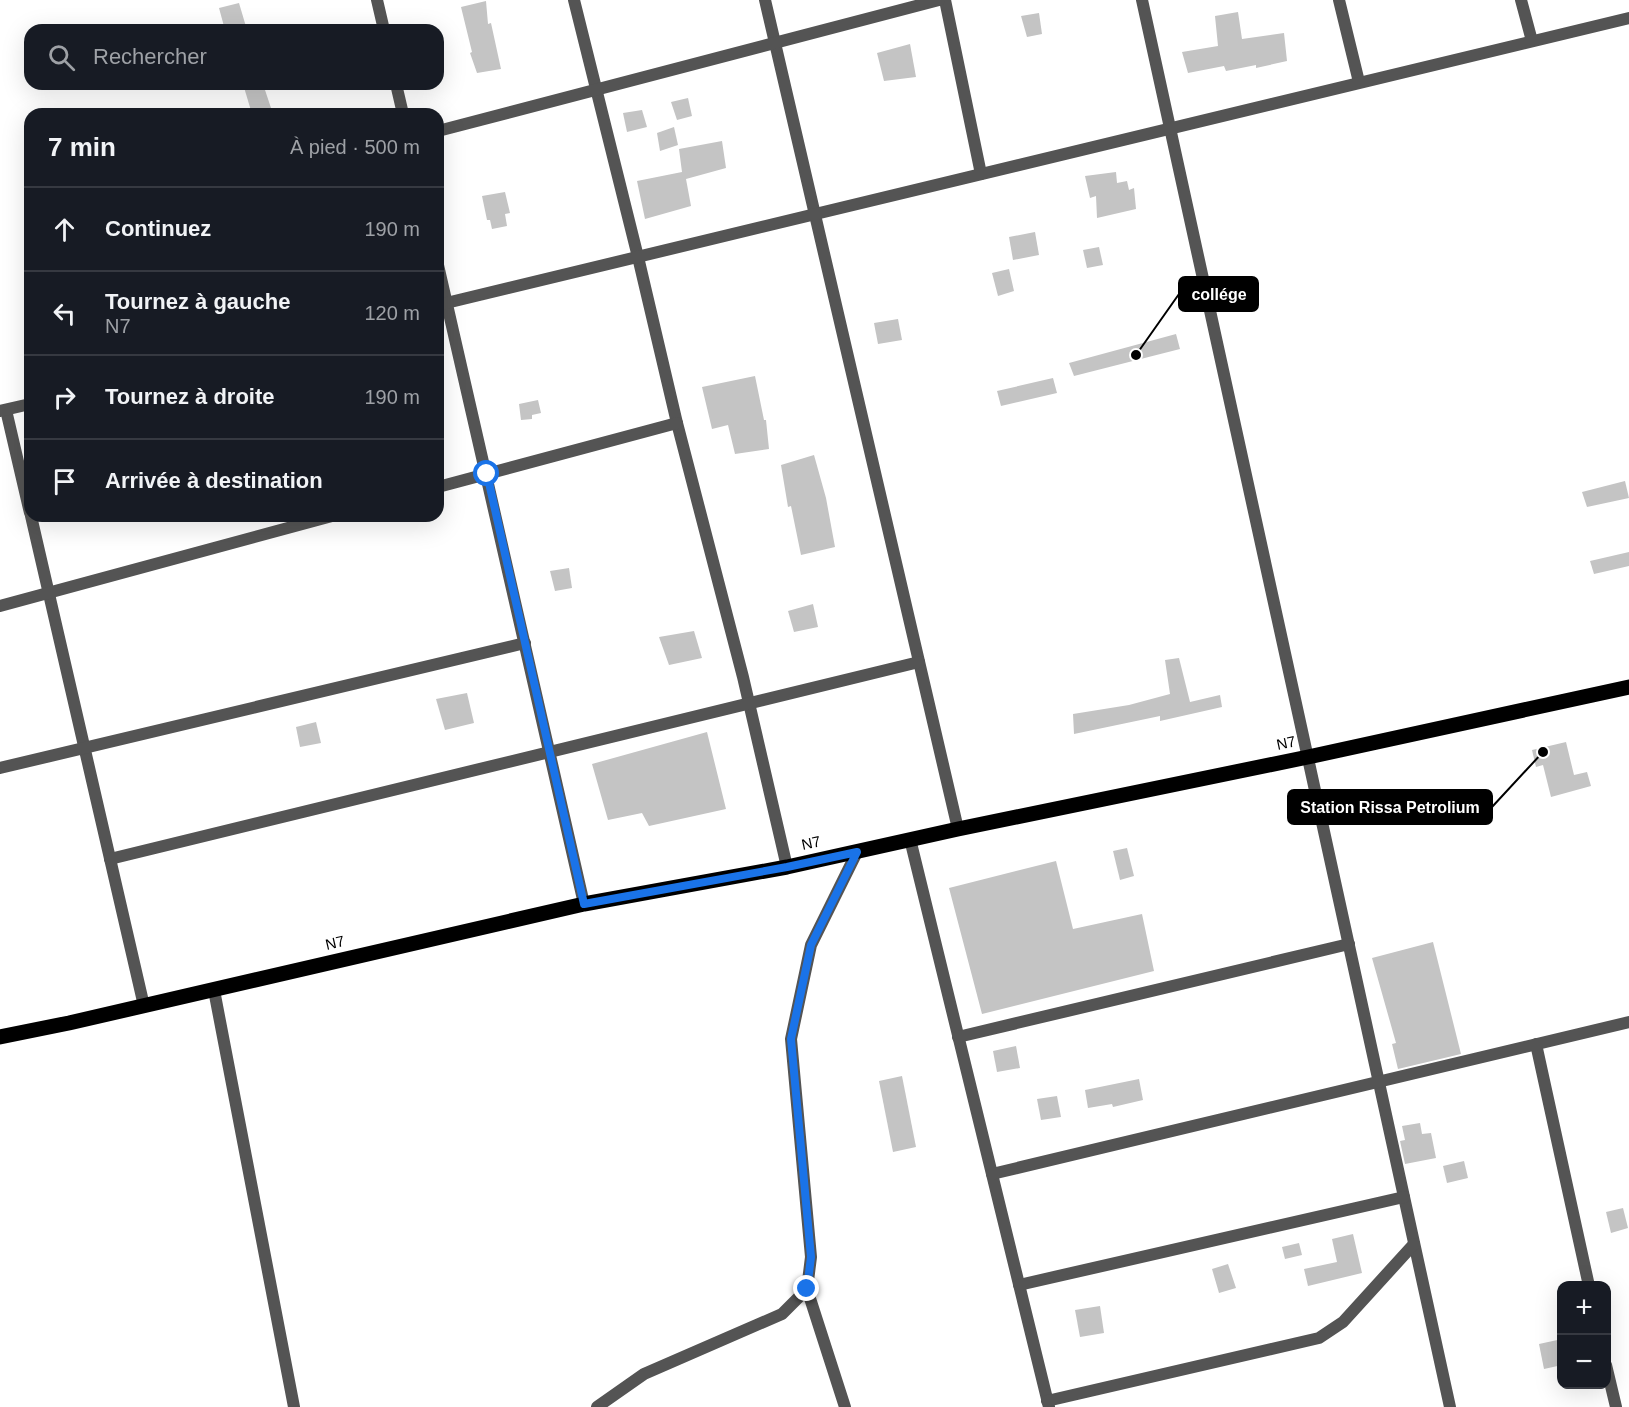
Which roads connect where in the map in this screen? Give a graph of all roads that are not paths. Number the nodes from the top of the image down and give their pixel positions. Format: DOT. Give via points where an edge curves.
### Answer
graph roads {
  1 [pos="377,0"];
  2 [pos="574,0"];
  3 [pos="765,0"];
  4 [pos="939,0"];
  5 [pos="945,0"];
  6 [pos="1142,0"];
  7 [pos="1339,0"];
  8 [pos="1521,0"];
  9 [pos="1629,18"];
  10 [pos="383,24"];
  11 [pos="1532,41"];
  12 [pos="775,43"];
  13 [pos="1359,82"];
  14 [pos="397,90"];
  15 [pos="597,90"];
  16 [pos="402,108"];
  17 [pos="444,129"];
  18 [pos="1170,129"];
  19 [pos="981,174"];
  20 [pos="815,214"];
  21 [pos="638,257"];
  22 [pos="444,304"];
  23 [pos="444,312"];
  24 [pos="24,406"];
  25 [pos="3,411"];
  26 [pos="677,423"];
  27 [pos="487,474"];
  28 [pos="444,485"];
  29 [pos="24,491"];
  30 [pos="32,522"];
  31 [pos="310,522"];
  32 [pos="49,592"];
  33 [pos="0,606"];
  34 [pos="525,643"];
  35 [pos="919,662"];
  36 [pos="1629,687"];
  37 [pos="749,703"];
  38 [pos="84,748"];
  39 [pos="549,752"];
  40 [pos="1308,757"];
  41 [pos="0,768"];
  42 [pos="957,829"];
  43 [pos="910,839"];
  44 [pos="857,852"];
  45 [pos="110,859"];
  46 [pos="787,867"];
  47 [pos="584,904"];
  48 [pos="1348,944"];
  49 [pos="214,990"];
  50 [pos="144,1006"];
  51 [pos="1629,1022"];
  52 [pos="0,1037"];
  53 [pos="958,1037"];
  54 [pos="1536,1044"];
  55 [pos="1379,1082"];
  56 [pos="992,1174"];
  57 [pos="1404,1197"];
  58 [pos="1414,1244"];
  59 [pos="1588,1281"];
  60 [pos="1019,1285"];
  61 [pos="807,1289"];
  62 [pos="1611,1386"];
  63 [pos="1048,1404"];
  64 [pos="294,1407"];
  65 [pos="597,1407"];
  66 [pos="844,1407"];
  67 [pos="1450,1407"];
  68 [pos="1616,1407"];
  1 -- 10 [label="street"];
  2 -- 15 [label="street"];
  3 -- 12 [label="street"];
  4 -- 12 [label="street"];
  5 -- 19 [label="street"];
  6 -- 18 [label="street"];
  7 -- 13 [label="street"];
  8 -- 11 [label="street"];
  9 -- 11 [label="street"];
  11 -- 13 [label="street"];
  12 -- 15 [label="street"];
  12 -- 20 [label="street"];
  13 -- 18 [label="street"];
  14 -- 16 [label="street"];
  15 -- 17 [label="street"];
  15 -- 21 [label="street"];
  18 -- 19 [label="street"];
  18 -- 40 [label="street"];
  19 -- 20 [label="street"];
  20 -- 21 [label="street"];
  20 -- 35 [label="street"];
  21 -- 22 [label="street"];
  21 -- 26 [label="street"];
  23 -- 27 [label="street"];
  24 -- 25 [label="street"];
  25 -- 29 [label="street"];
  26 -- 27 [label="street"];
  26 -- 37 [label="street"];
  27 -- 28 [label="street"];
  27 -- 34 [label="street"];
  30 -- 32 [label="street"];
  31 -- 32 [label="street"];
  32 -- 33 [label="street"];
  32 -- 38 [label="street"];
  34 -- 38 [label="street"];
  34 -- 39 [label="street"];
  35 -- 37 [label="street"];
  35 -- 42 [label="street"];
  36 -- 40 [label="main road, N7"];
  37 -- 39 [label="street"];
  37 -- 46 [label="street"];
  38 -- 41 [label="street"];
  38 -- 45 [label="street"];
  39 -- 45 [label="street"];
  39 -- 47 [label="street"];
  40 -- 42 [label="main road, N7"];
  40 -- 48 [label="street"];
  42 -- 43 [label="main road, N7"];
  43 -- 44 [label="main road, N7"];
  43 -- 53 [label="street"];
  44 -- 46 [label="main road, N7"];
  44 -- 61 [label="street" via="811,945 791,1039 811,1257"];
  45 -- 50 [label="street"];
  46 -- 47 [label="main road, N7"];
  47 -- 49 [label="main road, N7"];
  48 -- 53 [label="street"];
  48 -- 55 [label="street"];
  49 -- 50 [label="main road, N7"];
  49 -- 64 [label="street"];
  50 -- 52 [label="main road, N7"];
  51 -- 54 [label="street"];
  53 -- 56 [label="street"];
  54 -- 55 [label="street"];
  54 -- 59 [label="street"];
  55 -- 56 [label="street"];
  55 -- 57 [label="street"];
  56 -- 60 [label="street"];
  57 -- 58 [label="street"];
  57 -- 60 [label="street"];
  58 -- 63 [label="street" via="1343,1322 1319,1338"];
  58 -- 67 [label="street"];
  60 -- 63 [label="street"];
  61 -- 65 [label="street" via="782,1314 644,1374"];
  61 -- 66 [label="street"];
  62 -- 68 [label="street"];
}
